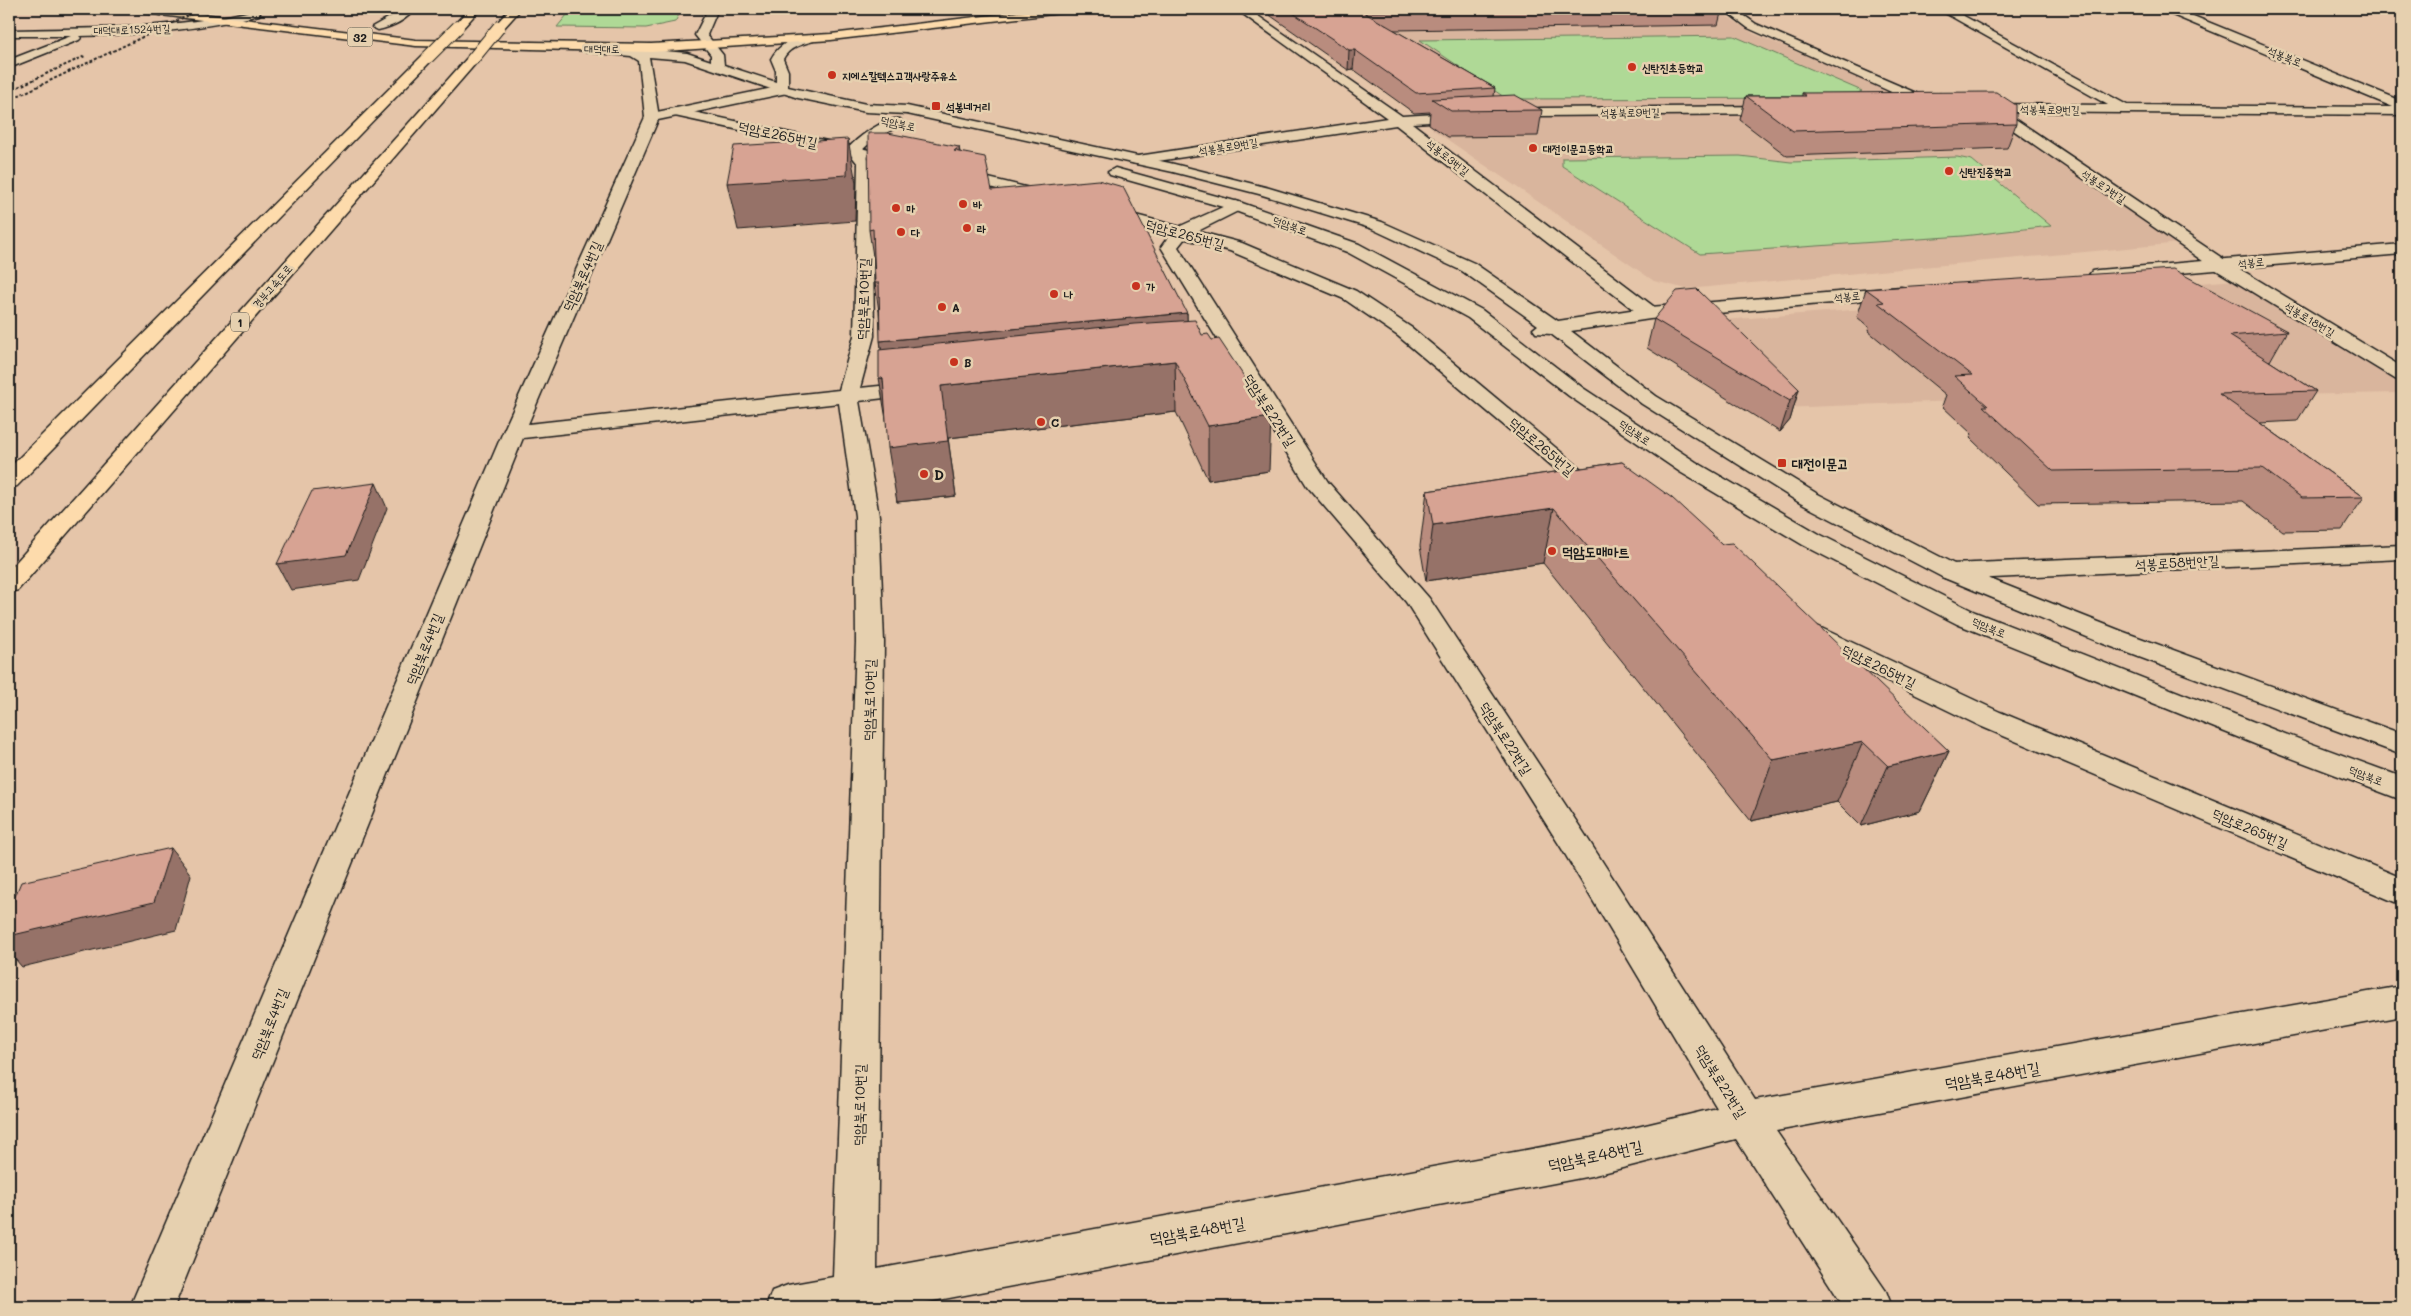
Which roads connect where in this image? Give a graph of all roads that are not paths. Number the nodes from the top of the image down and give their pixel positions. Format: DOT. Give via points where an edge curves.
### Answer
graph roads {
  1 [pos="136,9"];
  2 [pos="224,9"];
  3 [pos="410,9"];
  4 [pos="475,9"];
  5 [pos="516,9"];
  6 [pos="713,9"];
  7 [pos="990,9"];
  8 [pos="1068,9"];
  9 [pos="1241,9"];
  10 [pos="1728,9"];
  11 [pos="1943,9"];
  12 [pos="2167,9"];
  13 [pos="169,13"];
  14 [pos="255,13"];
  15 [pos="228,21"];
  16 [pos="378,27"];
  17 [pos="407,28"];
  18 [pos="435,30"];
  19 [pos="92,31"];
  20 [pos="9,32"];
  21 [pos="701,35"];
  22 [pos="809,39"];
  23 [pos="709,46"];
  24 [pos="586,48"];
  25 [pos="636,52"];
  26 [pos="9,64"];
  27 [pos="718,66"];
  28 [pos="782,90"];
  29 [pos="2366,90"];
  30 [pos="2393,90"];
  31 [pos="2402,106"];
  32 [pos="866,108"];
  33 [pos="1970,108"];
  34 [pos="1990,108"];
  35 [pos="1901,109"];
  36 [pos="1794,110"];
  37 [pos="2126,110"];
  38 [pos="2402,111"];
  39 [pos="663,115"];
  40 [pos="1399,120"];
  41 [pos="895,122"];
  42 [pos="854,150"];
  43 [pos="1138,160"];
  44 [pos="1236,206"];
  45 [pos="1180,233"];
  46 [pos="2402,250"];
  47 [pos="2219,264"];
  48 [pos="2079,276"];
  49 [pos="1920,290"];
  50 [pos="1650,313"];
  51 [pos="1554,327"];
  52 [pos="1502,336"];
  53 [pos="2402,375"];
  54 [pos="937,386"];
  55 [pos="848,395"];
  56 [pos="514,432"];
  57 [pos="9,481"];
  58 [pos="1616,507"];
  59 [pos="2402,552"];
  60 [pos="1951,572"];
  61 [pos="9,585"];
  62 [pos="1786,622"];
  63 [pos="2402,746"];
  64 [pos="2402,788"];
  65 [pos="2402,892"];
  66 [pos="2402,1001"];
  67 [pos="1745,1119"];
  68 [pos="854,1300"];
  69 [pos="152,1307"];
  70 [pos="788,1307"];
  71 [pos="1870,1307"];
  1 -- 13 [label="main road, 대덕대로 / 32"];
  2 -- 14 [label="main road, 32"];
  3 -- 16 [label="street" via="400,18"];
  4 -- 57 [label="main road, bridge"];
  5 -- 61 [label="main road, 경부고속도로 / 1, bridge"];
  6 -- 21 [label="street"];
  7 -- 21 [label="main road, 대덕대로" via="859,25"];
  8 -- 22 [label="main road, 대덕대로 / 32"];
  9 -- 40 [label="street, 석봉로3번길"];
  10 -- 35 [label="street" via="1752,26 1788,43 1945,108"];
  11 -- 37 [label="street, 석봉북로9번길"];
  12 -- 29 [label="street, 석봉북로"];
  13 -- 15 [label="main road, 대덕대로 / 32"];
  13 -- 19 [label="street"];
  14 -- 15 [label="street, 대덕대로1524번길"];
  14 -- 16 [label="main road, 32"];
  15 -- 19 [label="street, 대덕대로1524번길" via="185,27"];
  15 -- 24 [label="main road, 대덕대로 / 32" via="416,43"];
  16 -- 17 [label="main road, 32"];
  18 -- 21 [label="main road, 대덕대로" via="619,37"];
  19 -- 20 [label="street, 대덕대로1524번길"];
  19 -- 26 [label="street"];
  21 -- 23 [label="street"];
  22 -- 23 [label="main road, 대덕대로 / 32"];
  22 -- 28 [label="street" via="780,52 777,59 782,71"];
  23 -- 24 [label="main road, 대덕대로 / 32"];
  23 -- 27 [label="street" via="717,55"];
  24 -- 25 [label="street, 덕암북로"];
  25 -- 27 [label="street, 덕암북로" via="687,57"];
  25 -- 39 [label="street" via="645,60"];
  27 -- 28 [label="street, 덕암북로"];
  28 -- 32 [label="street, 덕암북로"];
  28 -- 39 [label="street"];
  29 -- 30 [label="street"];
  29 -- 31 [label="street, 석봉북로"];
  32 -- 41 [label="street, 덕암북로" via="872,118"];
  32 -- 43 [label="street, 덕암북로" via="907,110"];
  33 -- 34 [label="street, 석봉북로9번길"];
  34 -- 37 [label="street, 석봉북로9번길"];
  34 -- 47 [label="street, 석봉로7번길"];
  36 -- 40 [label="street, 석봉북로9번길" via="1497,114"];
  37 -- 38 [label="street, 석봉북로9번길"];
  39 -- 42 [label="street, 덕암로265번길"];
  39 -- 56 [label="street, 덕암북로4번길"];
  40 -- 43 [label="street, 석봉북로9번길"];
  40 -- 50 [label="street, 석봉로3번길"];
  41 -- 42 [label="street" via="867,138"];
  41 -- 44 [label="street, 덕암북로" via="1032,150"];
  42 -- 45 [label="street, 덕암로265번길" via="1077,204"];
  42 -- 55 [label="street, 덕암북로10번길" via="865,164 864,336"];
  43 -- 51 [label="street, 덕암북로" via="1264,191 1376,225 1468,267"];
  44 -- 45 [label="street"];
  44 -- 52 [label="street, 덕암북로" via="1353,248 1475,314"];
  45 -- 58 [label="street, 덕암로265번길" via="1236,247 1350,295 1404,332"];
  45 -- 67 [label="street, 덕암북로22번길" via="1169,247 1228,359 1319,486 1416,598 1573,840"];
  46 -- 47 [label="street, 석봉로"];
  47 -- 48 [label="street, 석봉로"];
  47 -- 53 [label="street, 석봉로18번길"];
  49 -- 50 [label="street, 석봉로"];
  50 -- 51 [label="street, 석봉로"];
  51 -- 52 [label="street, 석봉로"];
  51 -- 60 [label="street, 덕암북로" via="1649,400 1783,483"];
  52 -- 64 [label="street, 덕암북로" via="1576,392 1688,467 1812,540 1957,614 2267,738"];
  54 -- 55 [label="street"];
  55 -- 56 [label="street"];
  55 -- 68 [label="street, 덕암북로10번길" via="867,516 870,642"];
  56 -- 69 [label="street, 덕암북로4번길"];
  59 -- 60 [label="street, 석봉로58번안길"];
  60 -- 63 [label="street, 덕암북로" via="2114,638"];
  62 -- 65 [label="street, 덕암로265번길" via="1990,719"];
  66 -- 67 [label="street, 덕암북로48번길"];
  67 -- 68 [label="street, 덕암북로48번길" via="1591,1158"];
  67 -- 71 [label="street, 덕암북로22번길"];
  68 -- 70 [label="street, 덕암북로48번길"];
}
